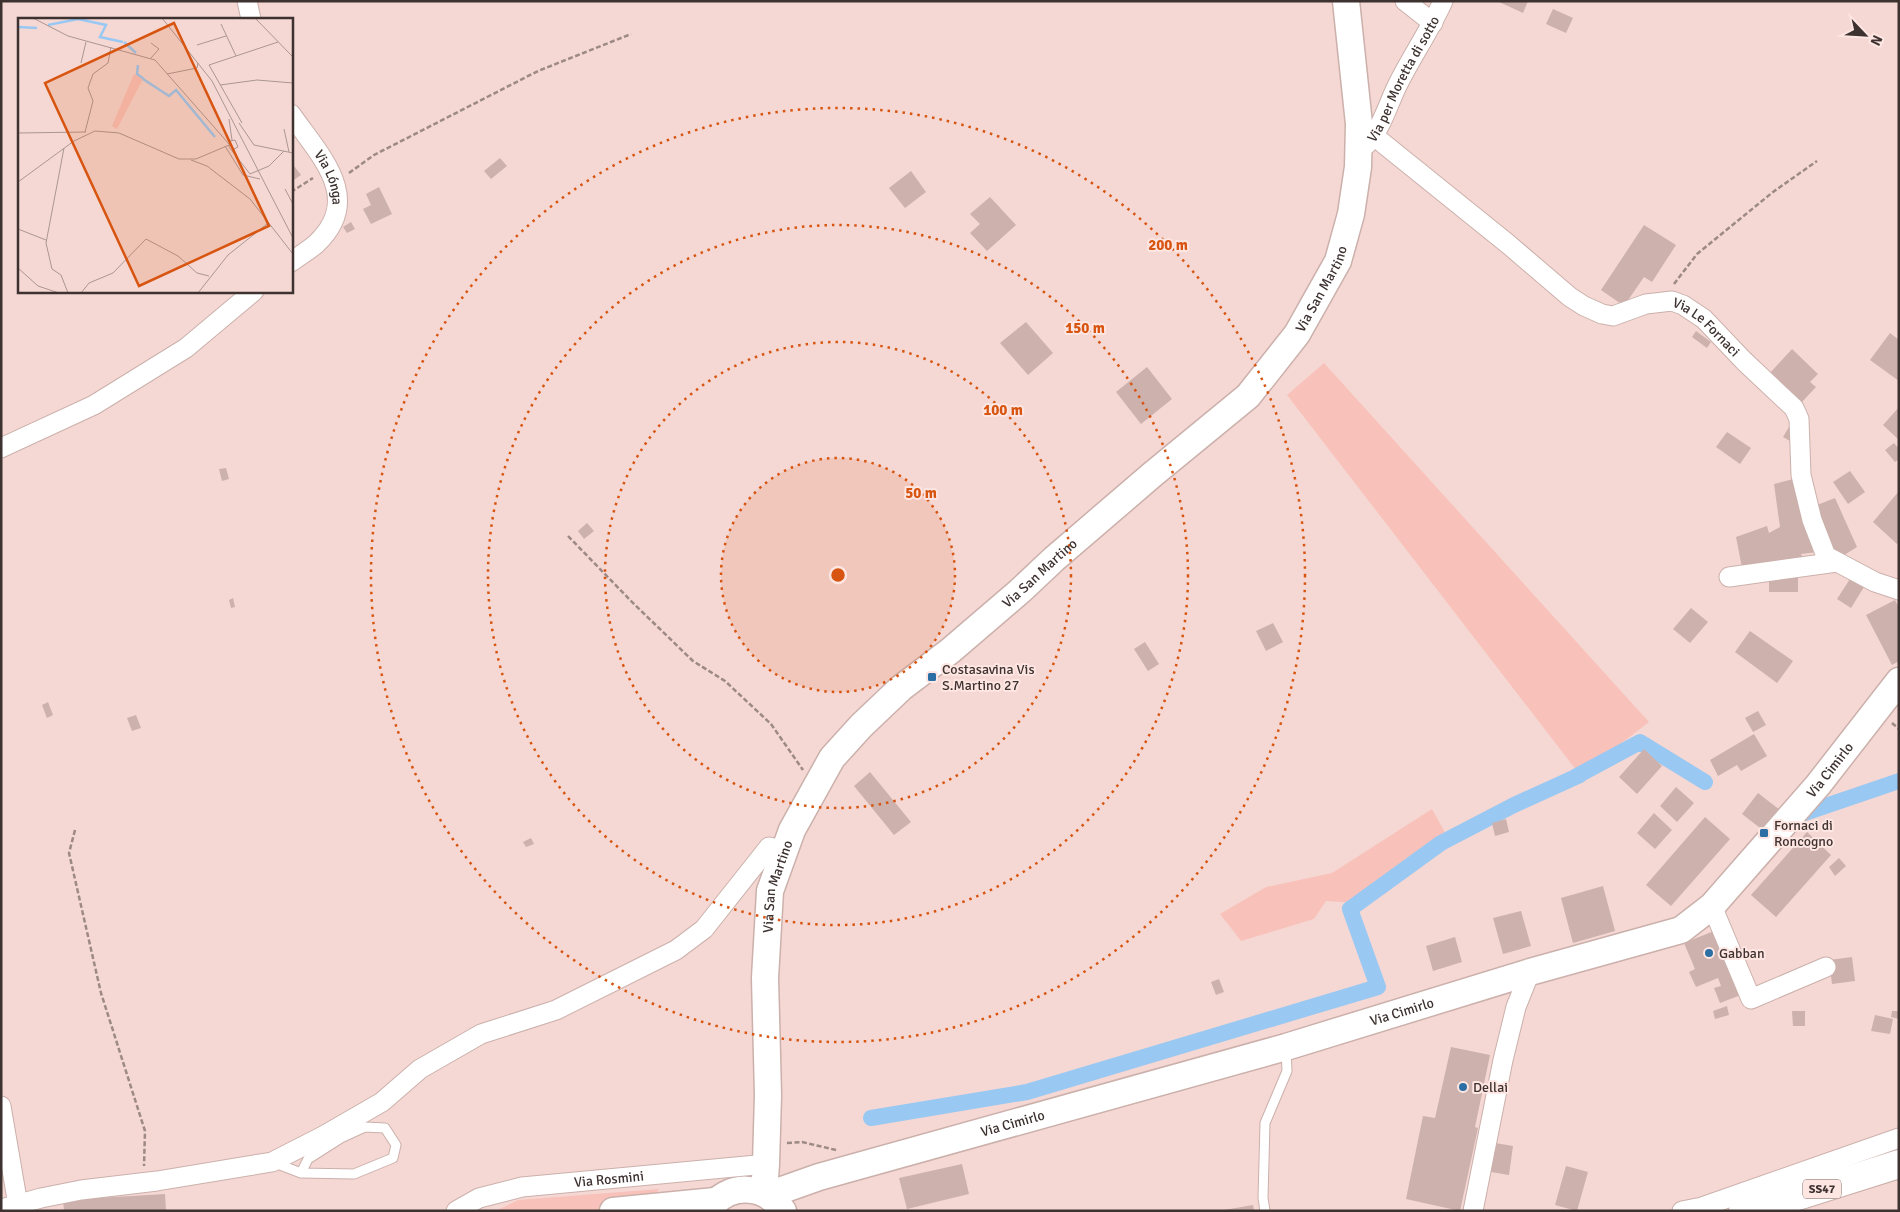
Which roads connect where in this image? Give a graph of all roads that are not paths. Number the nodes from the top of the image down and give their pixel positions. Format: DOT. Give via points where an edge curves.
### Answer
graph roads {
  1 [pos="247,1"];
  2 [pos="1346,1"];
  3 [pos="1405,1"];
  4 [pos="1443,1"];
  5 [pos="251,18"];
  6 [pos="1433,23"];
  7 [pos="292,115"];
  8 [pos="1366,144"];
  9 [pos="292,261"];
  10 [pos="253,292"];
  11 [pos="1,448"];
  12 [pos="1837,562"];
  13 [pos="1729,577"];
  14 [pos="1899,590"];
  15 [pos="1899,681"];
  16 [pos="784,850"];
  17 [pos="1712,906"];
  18 [pos="1826,966"];
  19 [pos="1530,972"];
  20 [pos="1286,1047"];
  21 [pos="1,1106"];
  22 [pos="1899,1138"];
  23 [pos="272,1162"];
  24 [pos="766,1164"];
  25 [pos="1899,1164"];
  26 [pos="301,1173"];
  27 [pos="1899,1178"];
  28 [pos="804,1182"];
  29 [pos="770,1199"];
  30 [pos="712,1206"];
  31 [pos="13,1208"];
  32 [pos="672,1208"];
  33 [pos="456,1211"];
  34 [pos="613,1211"];
  35 [pos="1265,1211"];
  36 [pos="1473,1211"];
  37 [pos="1682,1211"];
  38 [pos="1744,1211"];
  39 [pos="1792,1211"];
  1 -- 5 [label="street"];
  2 -- 8 [label="street, Via San Martino" via="1359,124"];
  3 -- 6 [label="street"];
  4 -- 6 [label="street, Via per Moretta di sotto"];
  6 -- 8 [label="street, Via per Moretta di sotto"];
  7 -- 9 [label="street, Via Lónga" via="332,175 339,200 332,223 316,243"];
  8 -- 12 [label="street, Via Le Fornaci" via="1508,244 1584,306 1613,316 1646,304 1672,301 1704,319 1794,408 1799,419 1801,475 1812,520 1826,556"];
  8 -- 16 [label="street, Via San Martino" via="1352,214 1338,261 1297,334 1248,396 1153,474 950,651 901,688 861,726 832,758"];
  10 -- 11 [label="street" via="186,348 94,405"];
  12 -- 13 [label="street"];
  12 -- 14 [label="street, Via Le Fornaci" via="1875,582"];
  15 -- 17 [label="street, Via Cimirlo" via="1818,785"];
  16 -- 23 [label="street" via="769,847 704,929 676,950 556,1010 481,1034 420,1069 382,1102"];
  16 -- 24 [label="street, Via San Martino" via="770,891 768,921 765,978"];
  17 -- 18 [label="street" via="1751,999"];
  17 -- 19 [label="street, Via Cimirlo" via="1681,930"];
  19 -- 20 [label="street, Via Cimirlo"];
  19 -- 36 [label="street" via="1516,1007"];
  20 -- 28 [label="street, Via Cimirlo"];
  20 -- 35 [label="lane" via="1287,1071 1265,1123"];
  21 -- 31 [label="street"];
  22 -- 37 [label="street" via="1702,1207"];
  23 -- 26 [label="lane"];
  23 -- 31 [label="street" via="81,1190 41,1198"];
  24 -- 28 [label="street"];
  24 -- 29 [label="street, Via San Martino"];
  24 -- 33 [label="street, Via Rosmini" via="522,1187 479,1198"];
  25 -- 38 [label="highway, SS47"];
  26 -- 26 [label="lane" via="354,1174 393,1158 396,1145 385,1128 365,1127 308,1159"];
  27 -- 39 [label="highway, SS47"];
  28 -- 29 [label="street" via="792,1194"];
  29 -- 30 [label="street" via="732,1191"];
  30 -- 32 [label="street"];
  32 -- 34 [label="street"];
}
